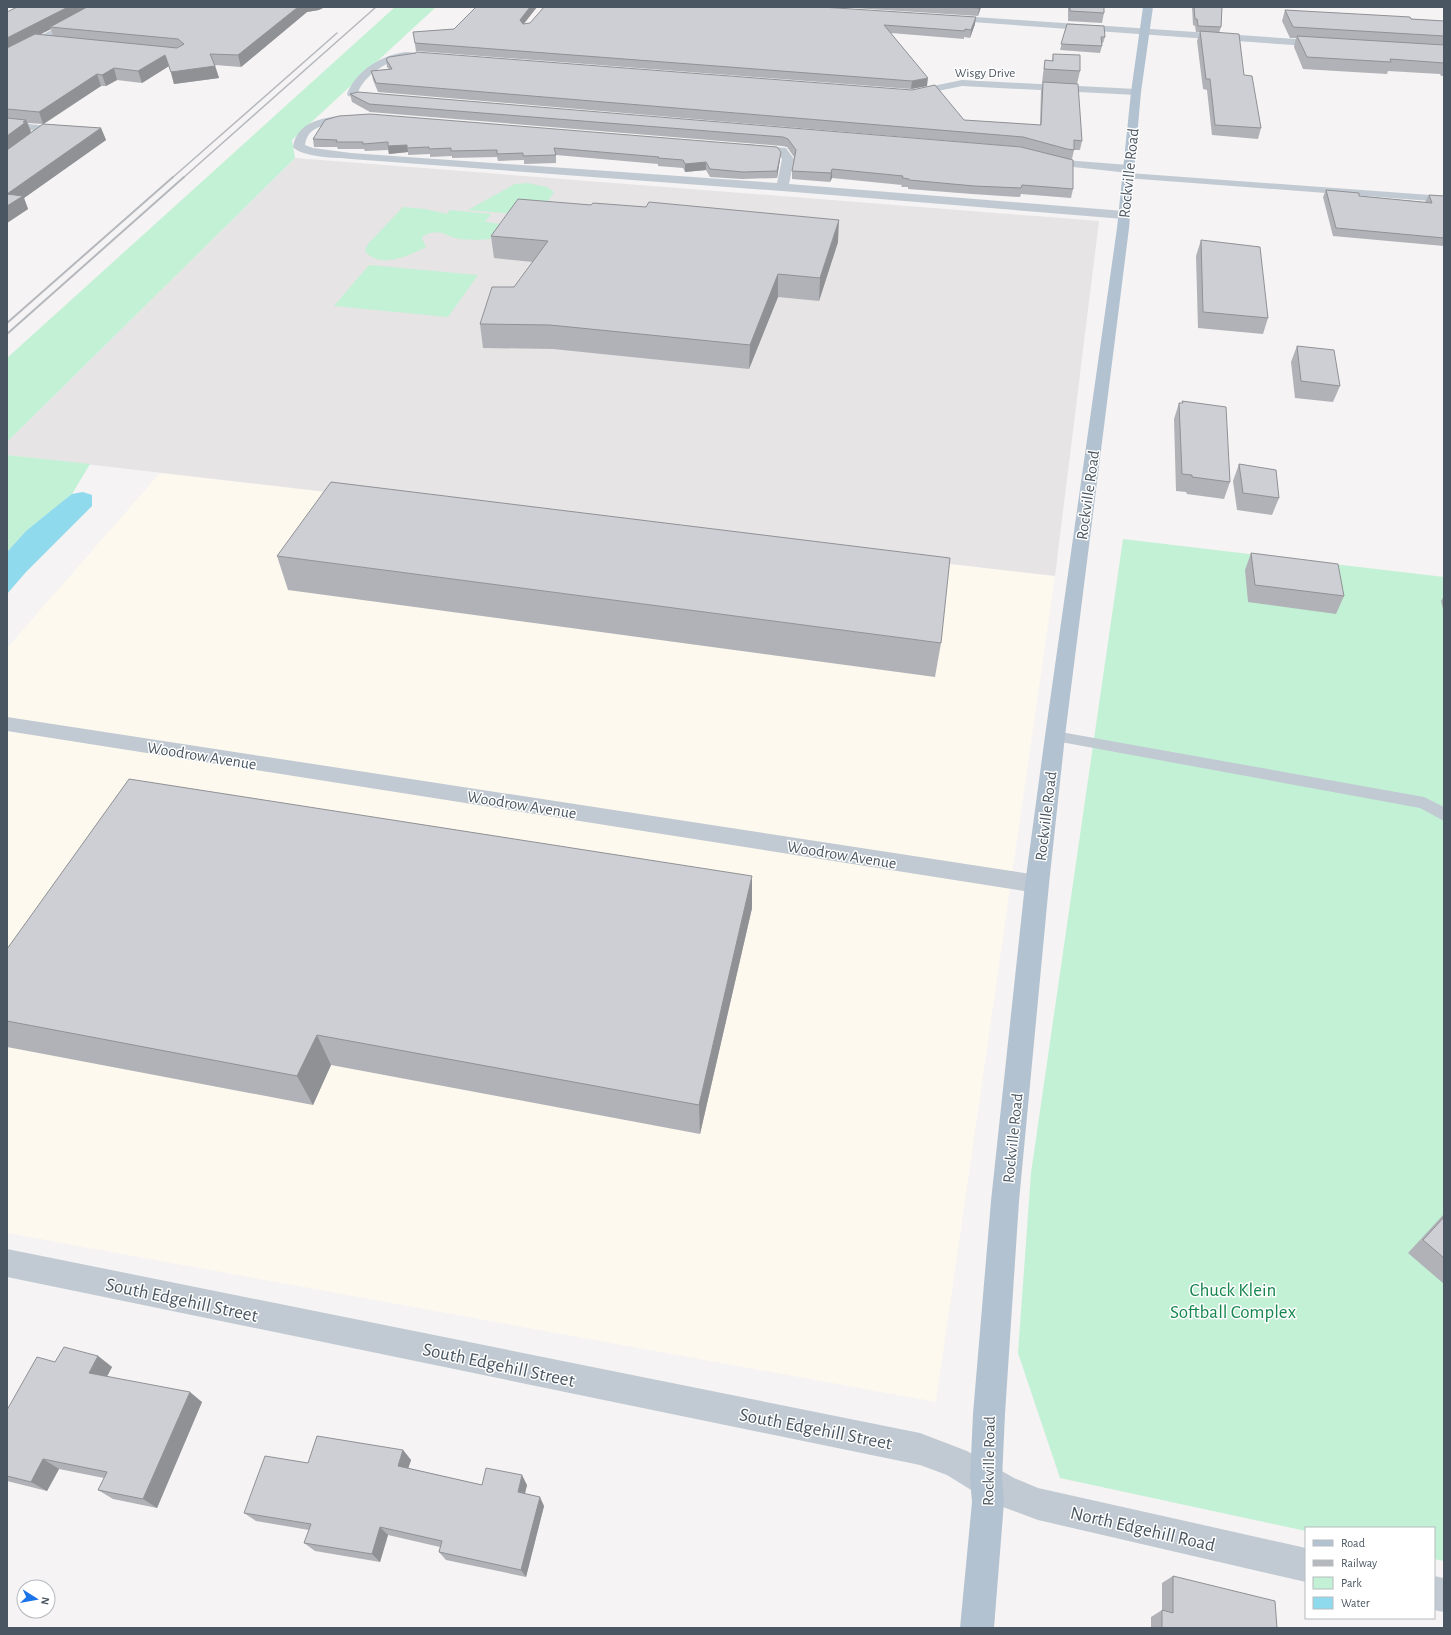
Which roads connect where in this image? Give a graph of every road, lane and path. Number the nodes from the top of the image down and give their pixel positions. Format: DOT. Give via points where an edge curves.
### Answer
graph roads {
  1 [pos="103,7"];
  2 [pos="1148,7"];
  3 [pos="934,17"];
  4 [pos="1144,32"];
  5 [pos="37,41"];
  6 [pos="52,43"];
  7 [pos="1334,45"];
  8 [pos="7,57"];
  9 [pos="443,58"];
  10 [pos="1136,92"];
  11 [pos="895,93"];
  12 [pos="394,99"];
  13 [pos="364,117"];
  14 [pos="7,125"];
  15 [pos="37,137"];
  16 [pos="735,146"];
  17 [pos="1033,154"];
  18 [pos="1129,173"];
  19 [pos="782,187"];
  20 [pos="1444,199"];
  21 [pos="1124,215"];
  22 [pos="7,724"];
  23 [pos="1055,736"];
  24 [pos="1444,815"];
  25 [pos="1037,884"];
  26 [pos="7,1263"];
  27 [pos="986,1479"];
  28 [pos="1305,1564"];
  29 [pos="977,1628"];
  1 -- 5 [label="street"];
  2 -- 4 [label="main road, Rockville Road"];
  3 -- 4 [label="street"];
  4 -- 7 [label="street"];
  4 -- 10 [label="main road, Rockville Road"];
  5 -- 6 [label="street"];
  5 -- 8 [label="street"];
  9 -- 12 [label="street" via="404,55 377,66 354,86 352,94"];
  10 -- 11 [label="street, Wisgy Drive" via="962,83 911,94"];
  10 -- 18 [label="main road, Rockville Road"];
  13 -- 19 [label="street" via="321,122 310,128 302,137 299,147 351,156"];
  14 -- 15 [label="street" via="49,128"];
  16 -- 19 [label="street" via="782,150 788,159"];
  17 -- 18 [label="street" via="1064,163"];
  18 -- 20 [label="lane" via="1268,188"];
  18 -- 21 [label="main road, Rockville Road"];
  19 -- 21 [label="street"];
  21 -- 23 [label="main road, Rockville Road"];
  22 -- 25 [label="street, Woodrow Avenue"];
  23 -- 24 [label="lane" via="1424,803"];
  23 -- 25 [label="main road, Rockville Road"];
  25 -- 27 [label="main road, Rockville Road" via="1005,1201"];
  26 -- 27 [label="street, South Edgehill Street" via="920,1449 956,1462"];
  27 -- 28 [label="street, North Edgehill Road" via="1004,1491 1038,1504"];
  27 -- 29 [label="main road, Rockville Road" via="987,1510"];
}
